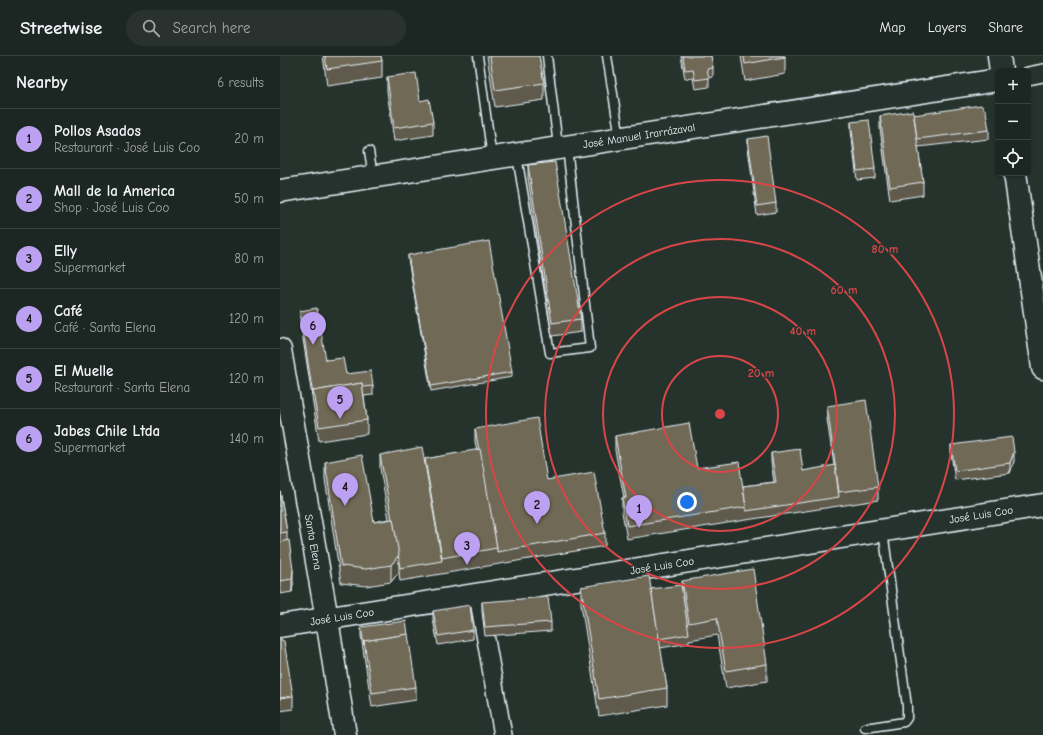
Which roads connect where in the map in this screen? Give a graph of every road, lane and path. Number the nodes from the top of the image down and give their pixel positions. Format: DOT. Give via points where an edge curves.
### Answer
graph roads {
  1 [pos="478,56"];
  2 [pos="547,56"];
  3 [pos="607,56"];
  4 [pos="999,56"];
  5 [pos="1001,68"];
  6 [pos="1043,73"];
  7 [pos="1031,75"];
  8 [pos="995,80"];
  9 [pos="620,139"];
  10 [pos="562,148"];
  11 [pos="369,151"];
  12 [pos="516,155"];
  13 [pos="492,159"];
  14 [pos="1015,176"];
  15 [pos="373,177"];
  16 [pos="280,191"];
  17 [pos="280,350"];
  18 [pos="1043,368"];
  19 [pos="1043,505"];
  20 [pos="882,531"];
  21 [pos="478,595"];
  22 [pos="327,619"];
  23 [pos="280,626"];
  24 [pos="866,728"];
  25 [pos="345,735"];
  26 [pos="503,735"];
  1 -- 13 [label="lane"];
  2 -- 10 [label="lane"];
  3 -- 9 [label="lane"];
  4 -- 5 [label="street"];
  6 -- 7 [label="street"];
  8 -- 9 [label="street, José Manuel Irarrázaval"];
  9 -- 10 [label="street, José Manuel Irarrázaval"];
  10 -- 12 [label="street, José Manuel Irarrázaval"];
  10 -- 12 [label="lane" via="590,348 550,353"];
  11 -- 15 [label="lane"];
  12 -- 13 [label="street, José Manuel Irarrázaval"];
  13 -- 15 [label="street, José Manuel Irarrázaval"];
  14 -- 18 [label="street"];
  15 -- 16 [label="street, José Manuel Irarrázaval"];
  17 -- 22 [label="street, Santa Elena"];
  19 -- 20 [label="street, José Luis Coo"];
  20 -- 21 [label="street, José Luis Coo"];
  20 -- 24 [label="lane" via="908,706 904,722"];
  21 -- 22 [label="street, José Luis Coo"];
  21 -- 26 [label="street"];
  22 -- 23 [label="street, José Luis Coo"];
  22 -- 25 [label="street, Santa Elena"];
}
